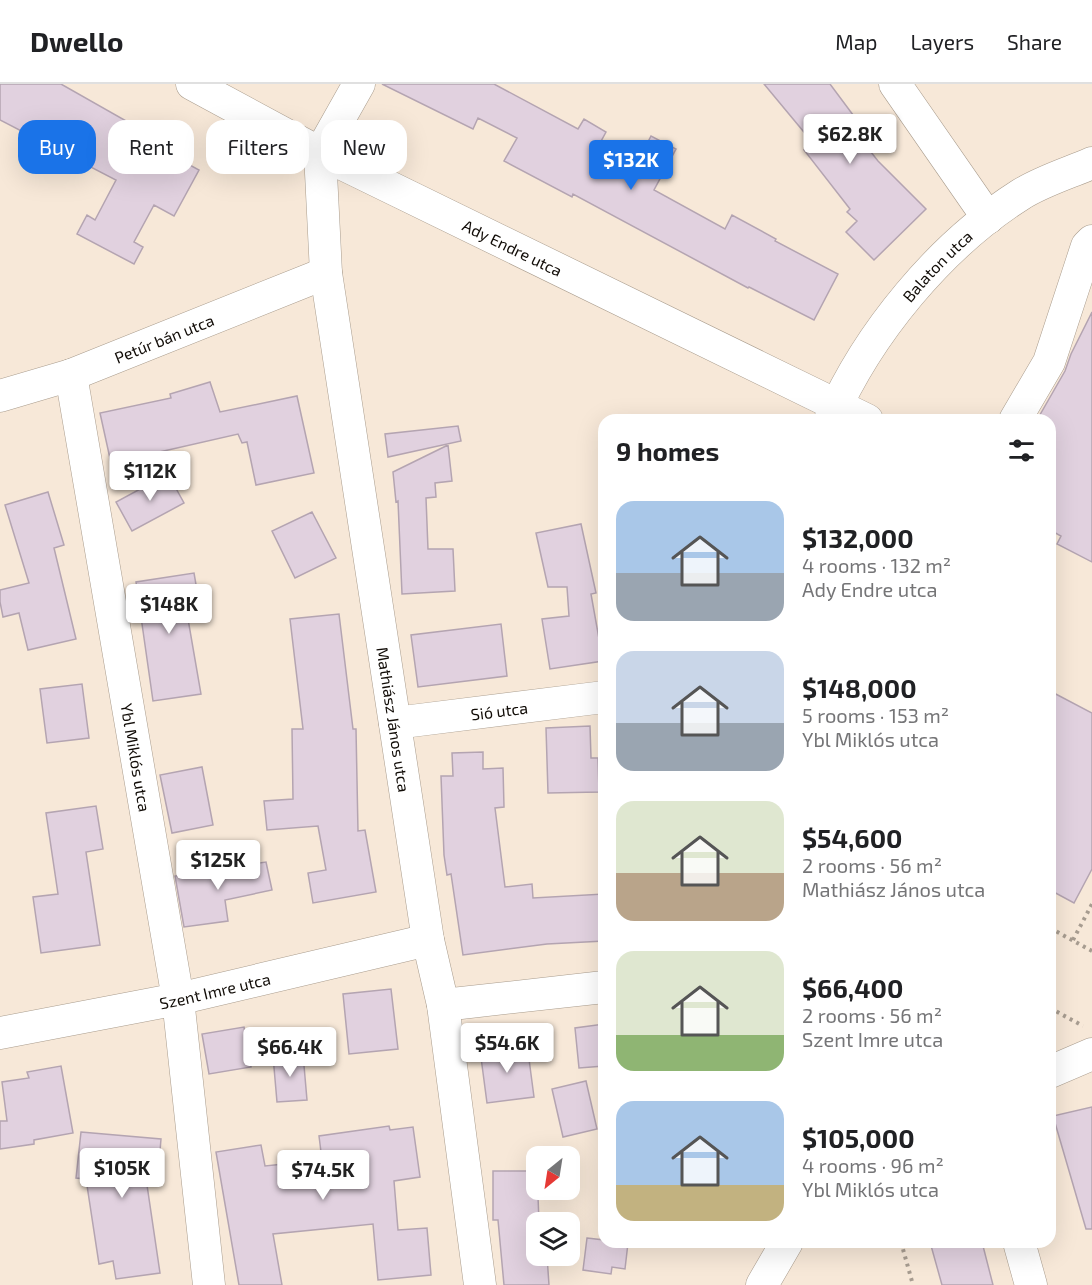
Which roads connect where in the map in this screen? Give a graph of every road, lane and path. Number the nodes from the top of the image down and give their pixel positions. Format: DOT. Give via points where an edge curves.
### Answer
graph roads {
  1 [pos="192,84"];
  2 [pos="360,84"];
  3 [pos="895,84"];
  4 [pos="320,153"];
  5 [pos="1092,163"];
  6 [pos="988,218"];
  7 [pos="1092,242"];
  8 [pos="326,273"];
  9 [pos="71,375"];
  10 [pos="0,396"];
  11 [pos="833,412"];
  12 [pos="1019,414"];
  13 [pos="598,698"];
  14 [pos="395,723"];
  15 [pos="1092,904"];
  16 [pos="1056,931"];
  17 [pos="428,940"];
  18 [pos="1073,940"];
  19 [pos="1092,951"];
  20 [pos="598,988"];
  21 [pos="178,999"];
  22 [pos="443,1005"];
  23 [pos="1056,1011"];
  24 [pos="1092,1024"];
  25 [pos="0,1033"];
  26 [pos="1092,1054"];
  27 [pos="1056,1069"];
  28 [pos="784,1248"];
  29 [pos="903,1248"];
  30 [pos="1021,1248"];
  31 [pos="209,1285"];
  32 [pos="480,1285"];
  33 [pos="762,1285"];
  34 [pos="913,1285"];
  35 [pos="1031,1285"];
  1 -- 4 [label="street, Ady Endre utca"];
  2 -- 4 [label="street"];
  3 -- 6 [label="street"];
  4 -- 8 [label="street, Mathiász János utca"];
  4 -- 11 [label="street, Ady Endre utca"];
  5 -- 6 [label="street, Balaton utca" via="1022,193"];
  6 -- 11 [label="street, Balaton utca" via="907,296 874,339"];
  7 -- 12 [label="street" via="1087,246 1049,362"];
  8 -- 9 [label="street, Petúr bán utca"];
  8 -- 14 [label="street, Mathiász János utca"];
  9 -- 10 [label="street, Petúr bán utca"];
  9 -- 21 [label="street, Ybl Miklós utca"];
  13 -- 14 [label="street, Sió utca"];
  14 -- 17 [label="street, Mathiász János utca"];
  15 -- 18 [label="path"];
  16 -- 18 [label="path"];
  17 -- 21 [label="street, Szent Imre utca"];
  17 -- 22 [label="street, Mathiász János utca"];
  18 -- 19 [label="path"];
  20 -- 22 [label="street"];
  21 -- 25 [label="street, Szent Imre utca"];
  21 -- 31 [label="street, Ybl Miklós utca"];
  22 -- 32 [label="street, Mathiász János utca"];
  23 -- 24 [label="path" via="1085,1027"];
  26 -- 27 [label="street"];
  28 -- 33 [label="street"];
  29 -- 34 [label="path"];
  30 -- 35 [label="street"];
}
